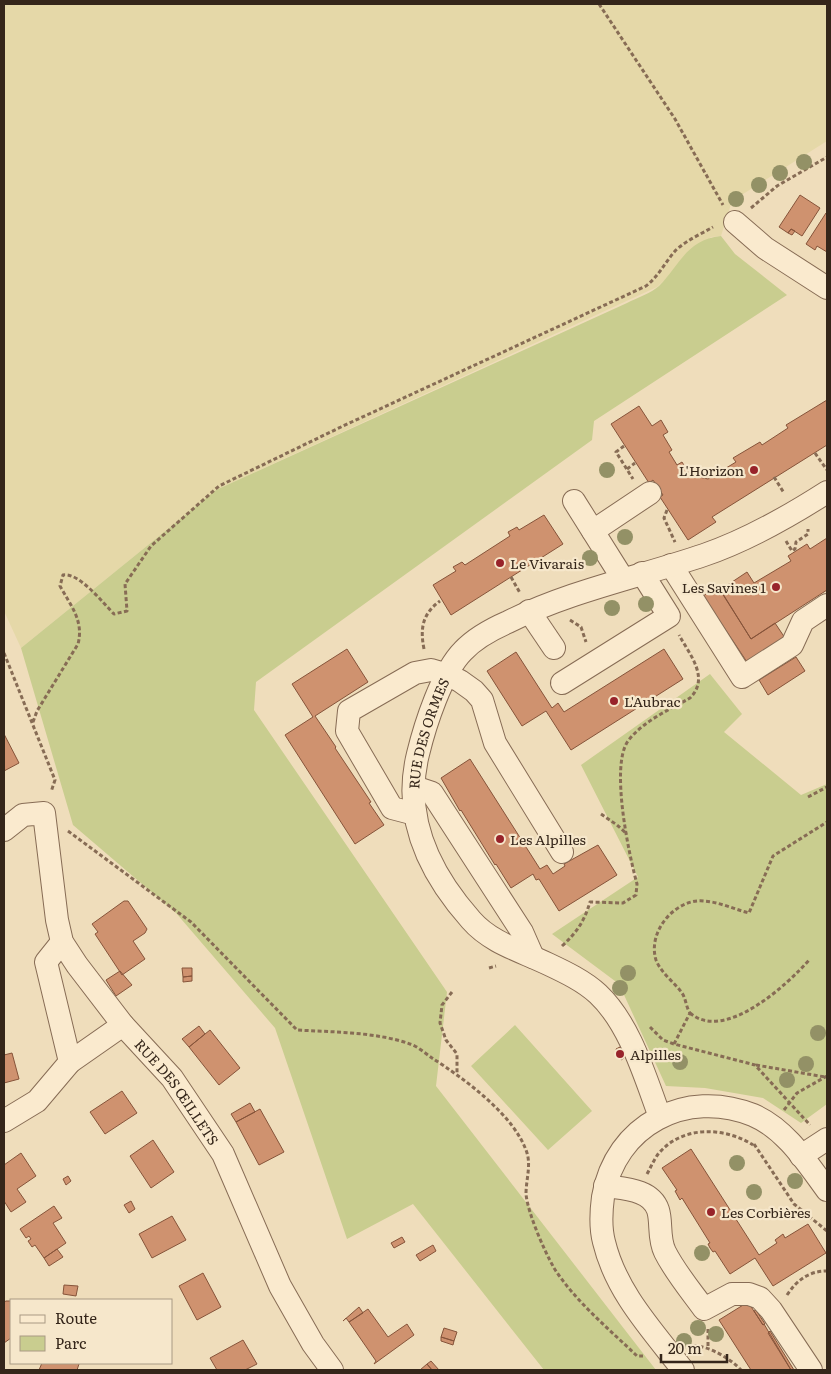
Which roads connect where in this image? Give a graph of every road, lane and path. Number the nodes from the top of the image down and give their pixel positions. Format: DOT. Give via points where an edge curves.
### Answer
graph roads {
  1 [pos="599,4"];
  2 [pos="827,157"];
  3 [pos="734,222"];
  4 [pos="827,288"];
  5 [pos="624,446"];
  6 [pos="816,453"];
  7 [pos="635,463"];
  8 [pos="627,469"];
  9 [pos="827,470"];
  10 [pos="827,492"];
  11 [pos="647,495"];
  12 [pos="574,501"];
  13 [pos="667,510"];
  14 [pos="805,524"];
  15 [pos="593,531"];
  16 [pos="787,542"];
  17 [pos="677,563"];
  18 [pos="633,576"];
  19 [pos="440,601"];
  20 [pos="827,606"];
  21 [pos="529,611"];
  22 [pos="669,616"];
  23 [pos="565,618"];
  24 [pos="554,648"];
  25 [pos="4,653"];
  26 [pos="593,664"];
  27 [pos="439,672"];
  28 [pos="562,684"];
  29 [pos="33,722"];
  30 [pos="414,787"];
  31 [pos="827,787"];
  32 [pos="808,798"];
  33 [pos="44,814"];
  34 [pos="415,814"];
  35 [pos="600,814"];
  36 [pos="827,822"];
  37 [pos="4,830"];
  38 [pos="627,834"];
  39 [pos="562,852"];
  40 [pos="62,942"];
  41 [pos="810,959"];
  42 [pos="541,961"];
  43 [pos="452,992"];
  44 [pos="690,1014"];
  45 [pos="648,1024"];
  46 [pos="123,1025"];
  47 [pos="674,1044"];
  48 [pos="70,1062"];
  49 [pos="755,1064"];
  50 [pos="457,1074"];
  51 [pos="826,1076"];
  52 [pos="790,1102"];
  53 [pos="781,1115"];
  54 [pos="660,1116"];
  55 [pos="4,1122"];
  56 [pos="826,1140"];
  57 [pos="757,1141"];
  58 [pos="753,1145"];
  59 [pos="801,1156"];
  60 [pos="605,1186"];
  61 [pos="636,1190"];
  62 [pos="827,1190"];
  63 [pos="827,1232"];
  64 [pos="827,1271"];
  65 [pos="771,1310"];
  66 [pos="682,1360"];
  67 [pos="332,1370"];
  68 [pos="741,1370"];
  69 [pos="811,1370"];
  1 -- 3 [label="path" via="675,119"];
  2 -- 3 [label="path" via="777,186"];
  3 -- 4 [label="street" via="764,248"];
  3 -- 29 [label="path" via="715,225 690,240 676,251 646,286 219,486 151,546 124,584 127,611 114,614 78,577 63,576 60,586 78,617 82,632"];
  5 -- 8 [label="path" via="616,452"];
  6 -- 9 [label="path"];
  7 -- 8 [label="path"];
  8 -- 11 [label="path"];
  10 -- 17 [label="street, RUE DES ORMES" via="745,539"];
  11 -- 15 [label="street"];
  12 -- 15 [label="street"];
  13 -- 17 [label="path" via="664,518"];
  14 -- 16 [label="path" via="808,534 796,542 795,549 792,551"];
  15 -- 18 [label="street"];
  17 -- 18 [label="street, RUE DES ORMES"];
  17 -- 20 [label="street" via="742,677 792,646 803,621"];
  18 -- 21 [label="street, RUE DES ORMES"];
  18 -- 22 [label="street"];
  19 -- 27 [label="path" via="429,610 422,625 423,648"];
  21 -- 24 [label="street"];
  21 -- 27 [label="street, RUE DES ORMES" via="478,639"];
  22 -- 26 [label="street"];
  22 -- 38 [label="path" via="696,666 699,684 690,698 641,728 626,743 620,779"];
  23 -- 26 [label="path" via="580,627"];
  25 -- 29 [label="path"];
  26 -- 28 [label="street"];
  27 -- 30 [label="street, RUE DES ORMES" via="415,764"];
  27 -- 34 [label="street" via="402,679 350,711 347,732 392,808"];
  27 -- 39 [label="street" via="474,691 482,700 495,742"];
  29 -- 33 [label="path" via="55,780"];
  30 -- 34 [label="street, RUE DES ORMES"];
  30 -- 42 [label="street" via="432,793"];
  31 -- 32 [label="path"];
  33 -- 37 [label="street" via="23,815"];
  33 -- 40 [label="street, RUE DES ŒILLETS"];
  33 -- 50 [label="path" via="191,922 298,1030 353,1033 411,1044"];
  34 -- 42 [label="street, RUE DES ORMES" via="426,856 452,898 487,934 504,946"];
  35 -- 38 [label="path"];
  36 -- 44 [label="path" via="773,856 749,913 705,901 693,901 670,914 660,928 655,958 682,994"];
  38 -- 42 [label="path" via="637,884 636,895 622,903 590,902 575,935"];
  40 -- 46 [label="street, RUE DES ŒILLETS"];
  40 -- 48 [label="street" via="46,962"];
  41 -- 44 [label="path" via="780,990 738,1015 719,1020"];
  42 -- 54 [label="street, RUE DES ORMES" via="578,979 606,1002 630,1040"];
  43 -- 50 [label="path" via="442,1005 440,1023 446,1040 457,1054"];
  44 -- 47 [label="path"];
  45 -- 47 [label="path" via="663,1040"];
  46 -- 48 [label="street"];
  46 -- 67 [label="street, RUE DES ŒILLETS" via="172,1078 223,1154 280,1286"];
  47 -- 49 [label="path"];
  48 -- 55 [label="street" via="37,1101"];
  49 -- 51 [label="path"];
  49 -- 52 [label="path"];
  50 -- 66 [label="path" via="516,1131 529,1162 526,1195 534,1223 554,1268 570,1289 637,1356"];
  51 -- 52 [label="path" via="797,1093"];
  52 -- 53 [label="path"];
  52 -- 56 [label="path"];
  54 -- 59 [label="street" via="698,1107 733,1109 771,1126"];
  54 -- 60 [label="street" via="622,1148"];
  56 -- 59 [label="street"];
  57 -- 58 [label="path"];
  58 -- 61 [label="path" via="734,1135 711,1131 679,1138 659,1154"];
  58 -- 63 [label="path" via="794,1204"];
  59 -- 62 [label="street"];
  60 -- 61 [label="street"];
  60 -- 66 [label="street" via="601,1220 603,1240 616,1279"];
  61 -- 65 [label="street" via="650,1198 658,1211 664,1251 704,1309 732,1294 749,1294 760,1298"];
  64 -- 65 [label="path" via="810,1274 795,1283"];
  65 -- 69 [label="street"];
  66 -- 68 [label="path" via="694,1346 730,1360"];
}
